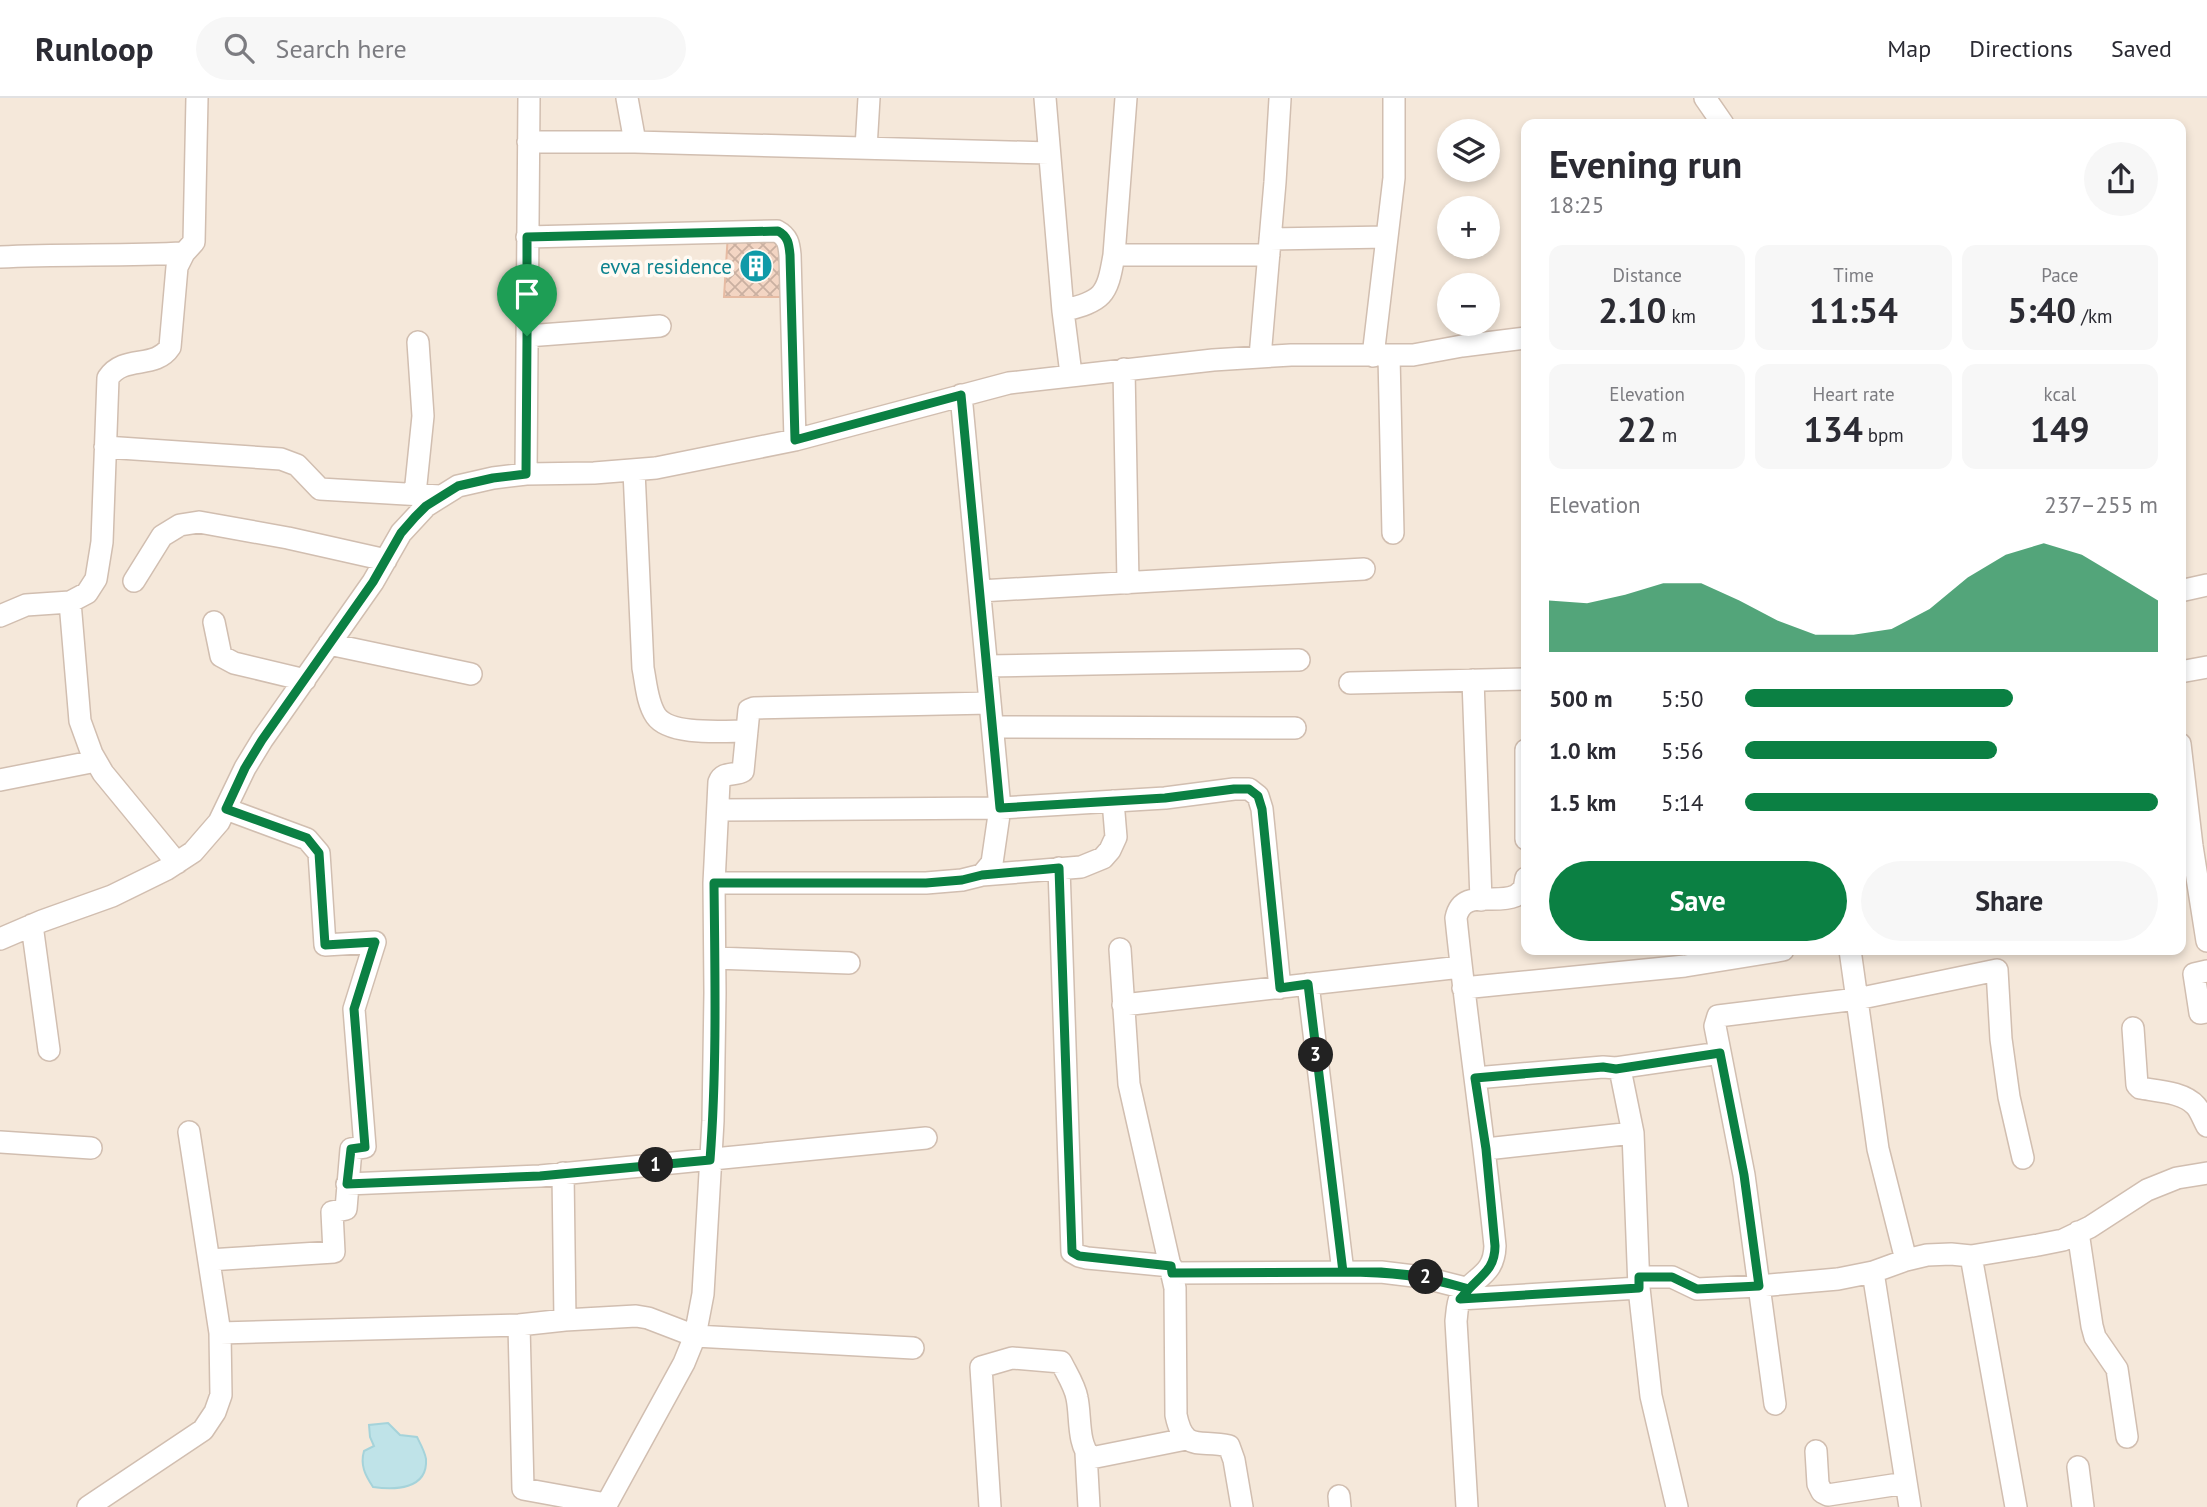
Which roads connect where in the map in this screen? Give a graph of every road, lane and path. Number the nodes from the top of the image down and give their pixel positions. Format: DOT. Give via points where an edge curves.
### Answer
graph roads {
  1 [pos="197,98"];
  2 [pos="529,98"];
  3 [pos="627,98"];
  4 [pos="869,98"];
  5 [pos="1045,98"];
  6 [pos="1126,98"];
  7 [pos="1394,98"];
  8 [pos="1705,98"];
  9 [pos="1280,99"];
  10 [pos="1720,119"];
  11 [pos="528,142"];
  12 [pos="635,142"];
  13 [pos="866,148"];
  14 [pos="1049,153"];
  15 [pos="527,237"];
  16 [pos="1387,237"];
  17 [pos="1270,247"];
  18 [pos="184,253"];
  19 [pos="1114,255"];
  20 [pos="0,257"];
  21 [pos="1063,311"];
  22 [pos="660,326"];
  23 [pos="527,336"];
  24 [pos="1521,339"];
  25 [pos="418,342"];
  26 [pos="1381,356"];
  27 [pos="1260,357"];
  28 [pos="1124,369"];
  29 [pos="1071,374"];
  30 [pos="961,395"];
  31 [pos="795,440"];
  32 [pos="105,447"];
  33 [pos="634,471"];
  34 [pos="526,474"];
  35 [pos="415,495"];
  36 [pos="440,496"];
  37 [pos="1393,533"];
  38 [pos="386,560"];
  39 [pos="1364,569"];
  40 [pos="134,581"];
  41 [pos="1128,583"];
  42 [pos="2207,585"];
  43 [pos="2186,589"];
  44 [pos="980,591"];
  45 [pos="70,602"];
  46 [pos="0,616"];
  47 [pos="214,622"];
  48 [pos="329,644"];
  49 [pos="1299,660"];
  50 [pos="987,666"];
  51 [pos="2207,667"];
  52 [pos="2186,671"];
  53 [pos="471,674"];
  54 [pos="1521,679"];
  55 [pos="305,680"];
  56 [pos="1473,680"];
  57 [pos="1350,683"];
  58 [pos="990,703"];
  59 [pos="993,727"];
  60 [pos="1295,727"];
  61 [pos="747,731"];
  62 [pos="96,761"];
  63 [pos="0,780"];
  64 [pos="2186,791"];
  65 [pos="1113,801"];
  66 [pos="1000,808"];
  67 [pos="226,809"];
  68 [pos="718,810"];
  69 [pos="2193,846"];
  70 [pos="177,863"];
  71 [pos="1059,868"];
  72 [pos="982,875"];
  73 [pos="714,883"];
  74 [pos="1521,891"];
  75 [pos="1481,900"];
  76 [pos="32,925"];
  77 [pos="0,939"];
  78 [pos="2207,941"];
  79 [pos="1119,948"];
  80 [pos="1752,955"];
  81 [pos="1851,955"];
  82 [pos="715,958"];
  83 [pos="1996,960"];
  84 [pos="849,963"];
  85 [pos="2207,971"];
  86 [pos="1462,978"];
  87 [pos="1308,984"];
  88 [pos="1280,988"];
  89 [pos="1857,999"];
  90 [pos="1123,1005"];
  91 [pos="2207,1012"];
  92 [pos="2133,1028"];
  93 [pos="49,1050"];
  94 [pos="1720,1053"];
  95 [pos="1616,1069"];
  96 [pos="1475,1078"];
  97 [pos="2207,1126"];
  98 [pos="189,1132"];
  99 [pos="1633,1133"];
  100 [pos="926,1138"];
  101 [pos="0,1142"];
  102 [pos="91,1148"];
  103 [pos="1486,1149"];
  104 [pos="2023,1157"];
  105 [pos="710,1160"];
  106 [pos="563,1173"];
  107 [pos="2207,1173"];
  108 [pos="347,1184"];
  109 [pos="2078,1232"];
  110 [pos="1971,1256"];
  111 [pos="209,1260"];
  112 [pos="1906,1260"];
  113 [pos="1171,1270"];
  114 [pos="1343,1272"];
  115 [pos="1873,1272"];
  116 [pos="1639,1283"];
  117 [pos="1759,1286"];
  118 [pos="1464,1294"];
  119 [pos="565,1320"];
  120 [pos="519,1325"];
  121 [pos="220,1333"];
  122 [pos="695,1336"];
  123 [pos="913,1348"];
  124 [pos="1775,1404"];
  125 [pos="2127,1437"];
  126 [pos="1186,1439"];
  127 [pos="1816,1451"];
  128 [pos="1086,1453"];
  129 [pos="2078,1467"];
  130 [pos="1906,1483"];
  131 [pos="1822,1500"];
  132 [pos="606,1505"];
  133 [pos="88,1507"];
  134 [pos="990,1507"];
  135 [pos="1089,1507"];
  136 [pos="1242,1507"];
  137 [pos="1467,1507"];
  138 [pos="1677,1507"];
  139 [pos="1910,1507"];
  140 [pos="2016,1507"];
  141 [pos="2083,1507"];
  1 -- 18 [label="street" via="196,226 194,242"];
  2 -- 11 [label="street"];
  3 -- 12 [label="street"];
  4 -- 13 [label="street"];
  5 -- 14 [label="street"];
  6 -- 19 [label="street"];
  7 -- 16 [label="street" via="1394,178"];
  8 -- 10 [label="street"];
  9 -- 17 [label="street"];
  11 -- 12 [label="street"];
  11 -- 15 [label="street"];
  12 -- 13 [label="street"];
  13 -- 14 [label="street"];
  14 -- 21 [label="street"];
  15 -- 23 [label="street"];
  15 -- 31 [label="street" via="784,234 790,255"];
  16 -- 17 [label="street"];
  16 -- 26 [label="street"];
  17 -- 19 [label="street"];
  17 -- 27 [label="street"];
  18 -- 20 [label="street"];
  18 -- 32 [label="street" via="177,267 170,347 159,357 122,365 108,377"];
  19 -- 21 [label="street" via="1103,293 1092,303"];
  21 -- 29 [label="street"];
  22 -- 23 [label="street"];
  23 -- 34 [label="street"];
  24 -- 26 [label="street"];
  25 -- 35 [label="street" via="423,416"];
  26 -- 27 [label="street"];
  26 -- 37 [label="street"];
  27 -- 28 [label="street"];
  28 -- 29 [label="street"];
  28 -- 41 [label="street"];
  29 -- 30 [label="street"];
  30 -- 31 [label="street"];
  30 -- 44 [label="street"];
  31 -- 33 [label="street"];
  32 -- 35 [label="street" via="281,459 297,465 320,489"];
  32 -- 45 [label="street" via="96,579 86,593"];
  33 -- 34 [label="street"];
  33 -- 61 [label="street" via="643,668 656,716 665,724 692,730"];
  34 -- 36 [label="street" via="475,481"];
  35 -- 36 [label="street"];
  36 -- 38 [label="street" via="408,525"];
  38 -- 40 [label="street" via="199,522 180,524 162,536"];
  38 -- 48 [label="street"];
  39 -- 41 [label="street"];
  41 -- 44 [label="street"];
  42 -- 43 [label="street"];
  44 -- 50 [label="street"];
  45 -- 46 [label="street" via="26,605"];
  45 -- 62 [label="street" via="80,721"];
  47 -- 55 [label="street" via="221,656"];
  48 -- 53 [label="street"];
  48 -- 55 [label="street"];
  49 -- 50 [label="street"];
  50 -- 58 [label="street"];
  51 -- 52 [label="street"];
  54 -- 56 [label="street"];
  55 -- 67 [label="street" via="245,768"];
  56 -- 57 [label="street"];
  56 -- 75 [label="street"];
  58 -- 59 [label="street"];
  58 -- 61 [label="street" via="754,708 749,710"];
  59 -- 60 [label="street"];
  59 -- 66 [label="street"];
  61 -- 68 [label="street" via="743,771 721,778"];
  62 -- 63 [label="street"];
  62 -- 70 [label="street"];
  64 -- 69 [label="street"];
  65 -- 66 [label="street"];
  65 -- 71 [label="street" via="1116,837 1110,850 1094,863"];
  65 -- 88 [label="street" via="1234,789 1249,789 1258,796"];
  66 -- 68 [label="street"];
  66 -- 72 [label="street" via="992,863"];
  67 -- 70 [label="street" via="204,840"];
  67 -- 108 [label="street" via="307,838 319,853 325,945 375,942 354,1009 365,1147 351,1149"];
  68 -- 73 [label="street"];
  69 -- 78 [label="street"];
  70 -- 76 [label="street" via="112,896"];
  71 -- 72 [label="street"];
  71 -- 113 [label="street" via="1072,1252"];
  72 -- 73 [label="street" via="926,883"];
  73 -- 82 [label="street"];
  74 -- 75 [label="street" via="1514,897"];
  75 -- 86 [label="street" via="1464,902 1458,908"];
  76 -- 77 [label="street"];
  76 -- 93 [label="street"];
  79 -- 90 [label="street"];
  80 -- 86 [label="street" via="1685,966"];
  81 -- 89 [label="street"];
  82 -- 84 [label="street"];
  82 -- 105 [label="street"];
  83 -- 89 [label="street"];
  83 -- 104 [label="street" via="2001,1039"];
  85 -- 91 [label="street" via="2194,974 2200,1013"];
  86 -- 87 [label="street"];
  86 -- 96 [label="street"];
  87 -- 88 [label="street"];
  87 -- 114 [label="street"];
  88 -- 90 [label="street"];
  89 -- 94 [label="street" via="1718,1016 1715,1026"];
  89 -- 112 [label="street" via="1878,1149"];
  90 -- 113 [label="street" via="1129,1084"];
  92 -- 97 [label="street" via="2137,1085 2187,1098"];
  94 -- 95 [label="street"];
  94 -- 117 [label="street" via="1744,1175"];
  95 -- 96 [label="street"];
  95 -- 99 [label="street" via="1621,1073"];
  96 -- 103 [label="street"];
  98 -- 111 [label="street"];
  99 -- 103 [label="street"];
  99 -- 116 [label="street"];
  100 -- 105 [label="street"];
  101 -- 102 [label="street"];
  103 -- 118 [label="street" via="1495,1258"];
  105 -- 106 [label="street"];
  105 -- 122 [label="street" via="703,1294"];
  106 -- 108 [label="street"];
  106 -- 119 [label="street"];
  107 -- 109 [label="street" via="2147,1190"];
  108 -- 111 [label="street" via="346,1209 332,1212 334,1252"];
  109 -- 110 [label="street" via="2063,1240"];
  109 -- 125 [label="street" via="2092,1326 2117,1369"];
  110 -- 112 [label="street" via="1927,1255"];
  110 -- 140 [label="street"];
  111 -- 121 [label="street"];
  112 -- 115 [label="street"];
  113 -- 114 [label="street"];
  113 -- 126 [label="street" via="1176,1415"];
  114 -- 118 [label="street" via="1422,1276"];
  115 -- 117 [label="street"];
  115 -- 130 [label="street"];
  116 -- 117 [label="street" via="1672,1277 1697,1289"];
  116 -- 118 [label="street"];
  116 -- 138 [label="street" via="1651,1396"];
  117 -- 124 [label="street"];
  118 -- 137 [label="street" via="1456,1321"];
  119 -- 120 [label="street"];
  119 -- 122 [label="street" via="636,1316"];
  120 -- 121 [label="street"];
  120 -- 132 [label="street" via="523,1489"];
  121 -- 133 [label="street" via="221,1395 202,1430"];
  122 -- 123 [label="street"];
  122 -- 132 [label="street"];
  126 -- 128 [label="street" via="1091,1458"];
  126 -- 136 [label="street" via="1229,1446"];
  127 -- 131 [label="street"];
  128 -- 134 [label="street" via="1077,1396 1061,1362 1012,1358 982,1367"];
  128 -- 135 [label="street"];
  129 -- 141 [label="street"];
  130 -- 131 [label="street" via="1828,1495"];
  130 -- 139 [label="street"];
}
